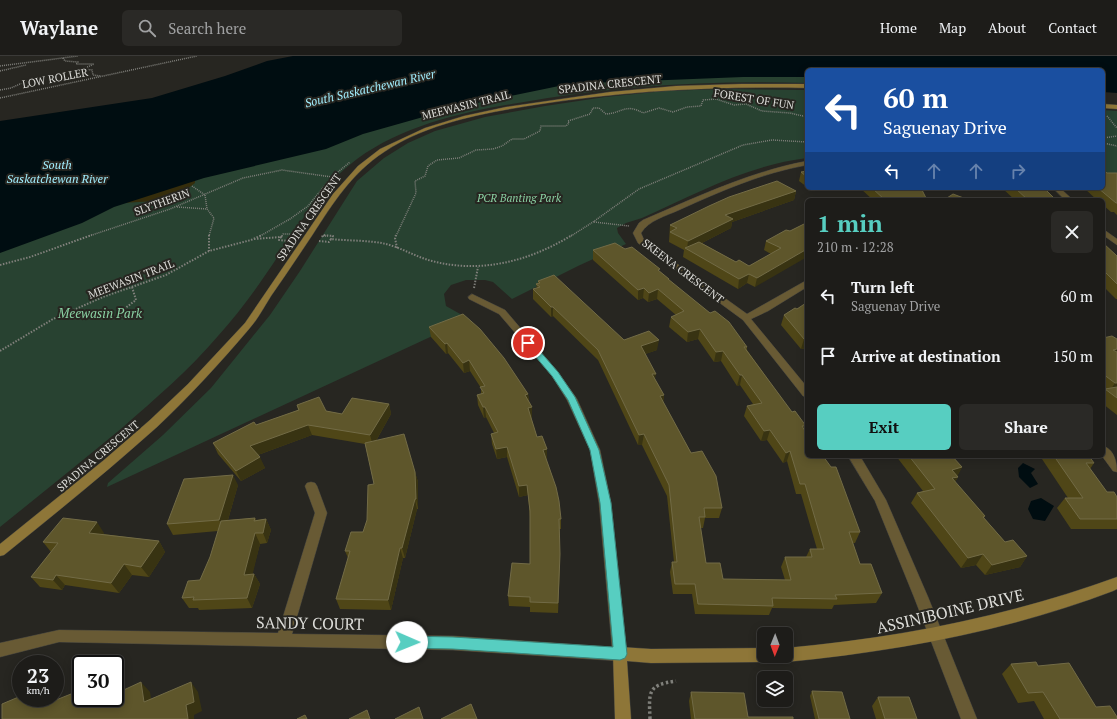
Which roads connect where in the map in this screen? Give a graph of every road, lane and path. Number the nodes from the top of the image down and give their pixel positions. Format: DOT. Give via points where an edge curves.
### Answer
graph roads {
  1 [pos="78,56"];
  2 [pos="197,56"];
  3 [pos="63,58"];
  4 [pos="38,62"];
  5 [pos="0,66"];
  6 [pos="83,69"];
  7 [pos="0,71"];
  8 [pos="113,75"];
  9 [pos="805,86"];
  10 [pos="0,90"];
  11 [pos="0,98"];
  12 [pos="1105,106"];
  13 [pos="1117,107"];
  14 [pos="1105,113"];
  15 [pos="805,117"];
  16 [pos="1117,128"];
  17 [pos="1117,136"];
  18 [pos="1105,138"];
  19 [pos="805,142"];
  20 [pos="1105,143"];
  21 [pos="1117,146"];
  22 [pos="352,159"];
  23 [pos="805,164"];
  24 [pos="332,177"];
  25 [pos="192,186"];
  26 [pos="1058,190"];
  27 [pos="205,195"];
  28 [pos="1067,198"];
  29 [pos="175,207"];
  30 [pos="207,209"];
  31 [pos="593,222"];
  32 [pos="626,226"];
  33 [pos="268,231"];
  34 [pos="1105,233"];
  35 [pos="276,237"];
  36 [pos="281,237"];
  37 [pos="291,237"];
  38 [pos="306,238"];
  39 [pos="321,238"];
  40 [pos="331,239"];
  41 [pos="251,240"];
  42 [pos="1117,243"];
  43 [pos="397,248"];
  44 [pos="209,251"];
  45 [pos="0,265"];
  46 [pos="478,267"];
  47 [pos="476,281"];
  48 [pos="805,284"];
  49 [pos="132,287"];
  50 [pos="472,296"];
  51 [pos="120,317"];
  52 [pos="746,318"];
  53 [pos="0,351"];
  54 [pos="805,392"];
  55 [pos="1105,453"];
  56 [pos="855,458"];
  57 [pos="1117,468"];
  58 [pos="311,486"];
  59 [pos="0,551"];
  60 [pos="1117,583"];
  61 [pos="936,634"];
  62 [pos="283,639"];
  63 [pos="0,650"];
  64 [pos="620,654"];
  65 [pos="793,654"];
  66 [pos="757,655"];
  67 [pos="676,681"];
  68 [pos="623,719"];
  69 [pos="650,719"];
  70 [pos="969,719"];
  1 -- 3 [label="path"];
  2 -- 8 [label="path"];
  3 -- 4 [label="path"];
  3 -- 6 [label="path" via="65,61 78,62 76,64 94,64"];
  4 -- 5 [label="path"];
  4 -- 7 [label="path"];
  6 -- 8 [label="path" via="92,70 97,76"];
  6 -- 10 [label="path" via="29,80"];
  8 -- 11 [label="path, LOW ROLLER"];
  9 -- 38 [label="street, SPADINA CRESCENT" via="656,89 592,95 526,105 456,120 420,131 367,160 349,177"];
  12 -- 13 [label="street"];
  14 -- 16 [label="path"];
  15 -- 43 [label="path, FOREST OF FUN" via="762,111 746,104 734,105 716,99 703,100 701,106 673,112 659,108 643,113 636,108 626,107 606,114 599,108 593,108 590,114 568,121 566,126 542,126 540,131 524,139 512,139 502,146 476,150 459,158 437,160 428,166 425,176 415,182 416,193 395,238"];
  17 -- 18 [label="path"];
  19 -- 31 [label="path" via="772,140 743,145 639,189"];
  20 -- 21 [label="path"];
  22 -- 24 [label="path, MEEWASIN TRAIL"];
  23 -- 52 [label="street, SKEENA CRESCENT" via="742,180 646,222 637,233 641,241"];
  24 -- 27 [label="path, SLYTHERIN" via="282,170 237,180"];
  24 -- 33 [label="path, MEEWASIN TRAIL" via="308,206"];
  25 -- 27 [label="path"];
  26 -- 28 [label="street"];
  27 -- 29 [label="path, SLYTHERIN"];
  27 -- 30 [label="path"];
  29 -- 30 [label="path"];
  29 -- 45 [label="path, SLYTHERIN"];
  30 -- 44 [label="path" via="214,218 209,234"];
  31 -- 32 [label="path"];
  31 -- 46 [label="path" via="552,247 509,262"];
  33 -- 35 [label="path"];
  33 -- 41 [label="path, MEEWASIN TRAIL"];
  34 -- 42 [label="street"];
  35 -- 36 [label="path"];
  35 -- 41 [label="path"];
  36 -- 37 [label="path" via="283,234 293,234"];
  36 -- 37 [label="path" via="279,240 289,241"];
  37 -- 38 [label="path"];
  38 -- 39 [label="path"];
  38 -- 59 [label="street, SPADINA CRESCENT" via="248,325 192,386 108,463"];
  39 -- 40 [label="path" via="323,235 333,236"];
  39 -- 40 [label="path" via="319,241 329,242"];
  40 -- 43 [label="path" via="373,242"];
  41 -- 44 [label="path, MEEWASIN TRAIL"];
  43 -- 46 [label="path" via="432,261"];
  44 -- 49 [label="path, MEEWASIN TRAIL" via="172,272"];
  46 -- 47 [label="path"];
  48 -- 52 [label="street"];
  49 -- 51 [label="path" via="136,300 124,309"];
  49 -- 53 [label="path, MEEWASIN TRAIL" via="53,319"];
  50 -- 64 [label="street" via="502,312 555,374 572,399 594,450 605,503"];
  52 -- 54 [label="street, SKEENA CRESCENT"];
  55 -- 57 [label="street"];
  56 -- 61 [label="street" via="880,500"];
  58 -- 62 [label="street" via="321,513"];
  60 -- 61 [label="street, ASSINIBOINE DRIVE" via="1011,617"];
  61 -- 65 [label="street, ASSINIBOINE DRIVE" via="880,645"];
  61 -- 70 [label="street"];
  62 -- 63 [label="street, SANDY COURT" via="59,636"];
  62 -- 64 [label="street, SANDY COURT" via="453,643"];
  64 -- 66 [label="street"];
  64 -- 68 [label="street"];
  67 -- 69 [label="path" via="657,685 653,690 649,700"];
}
